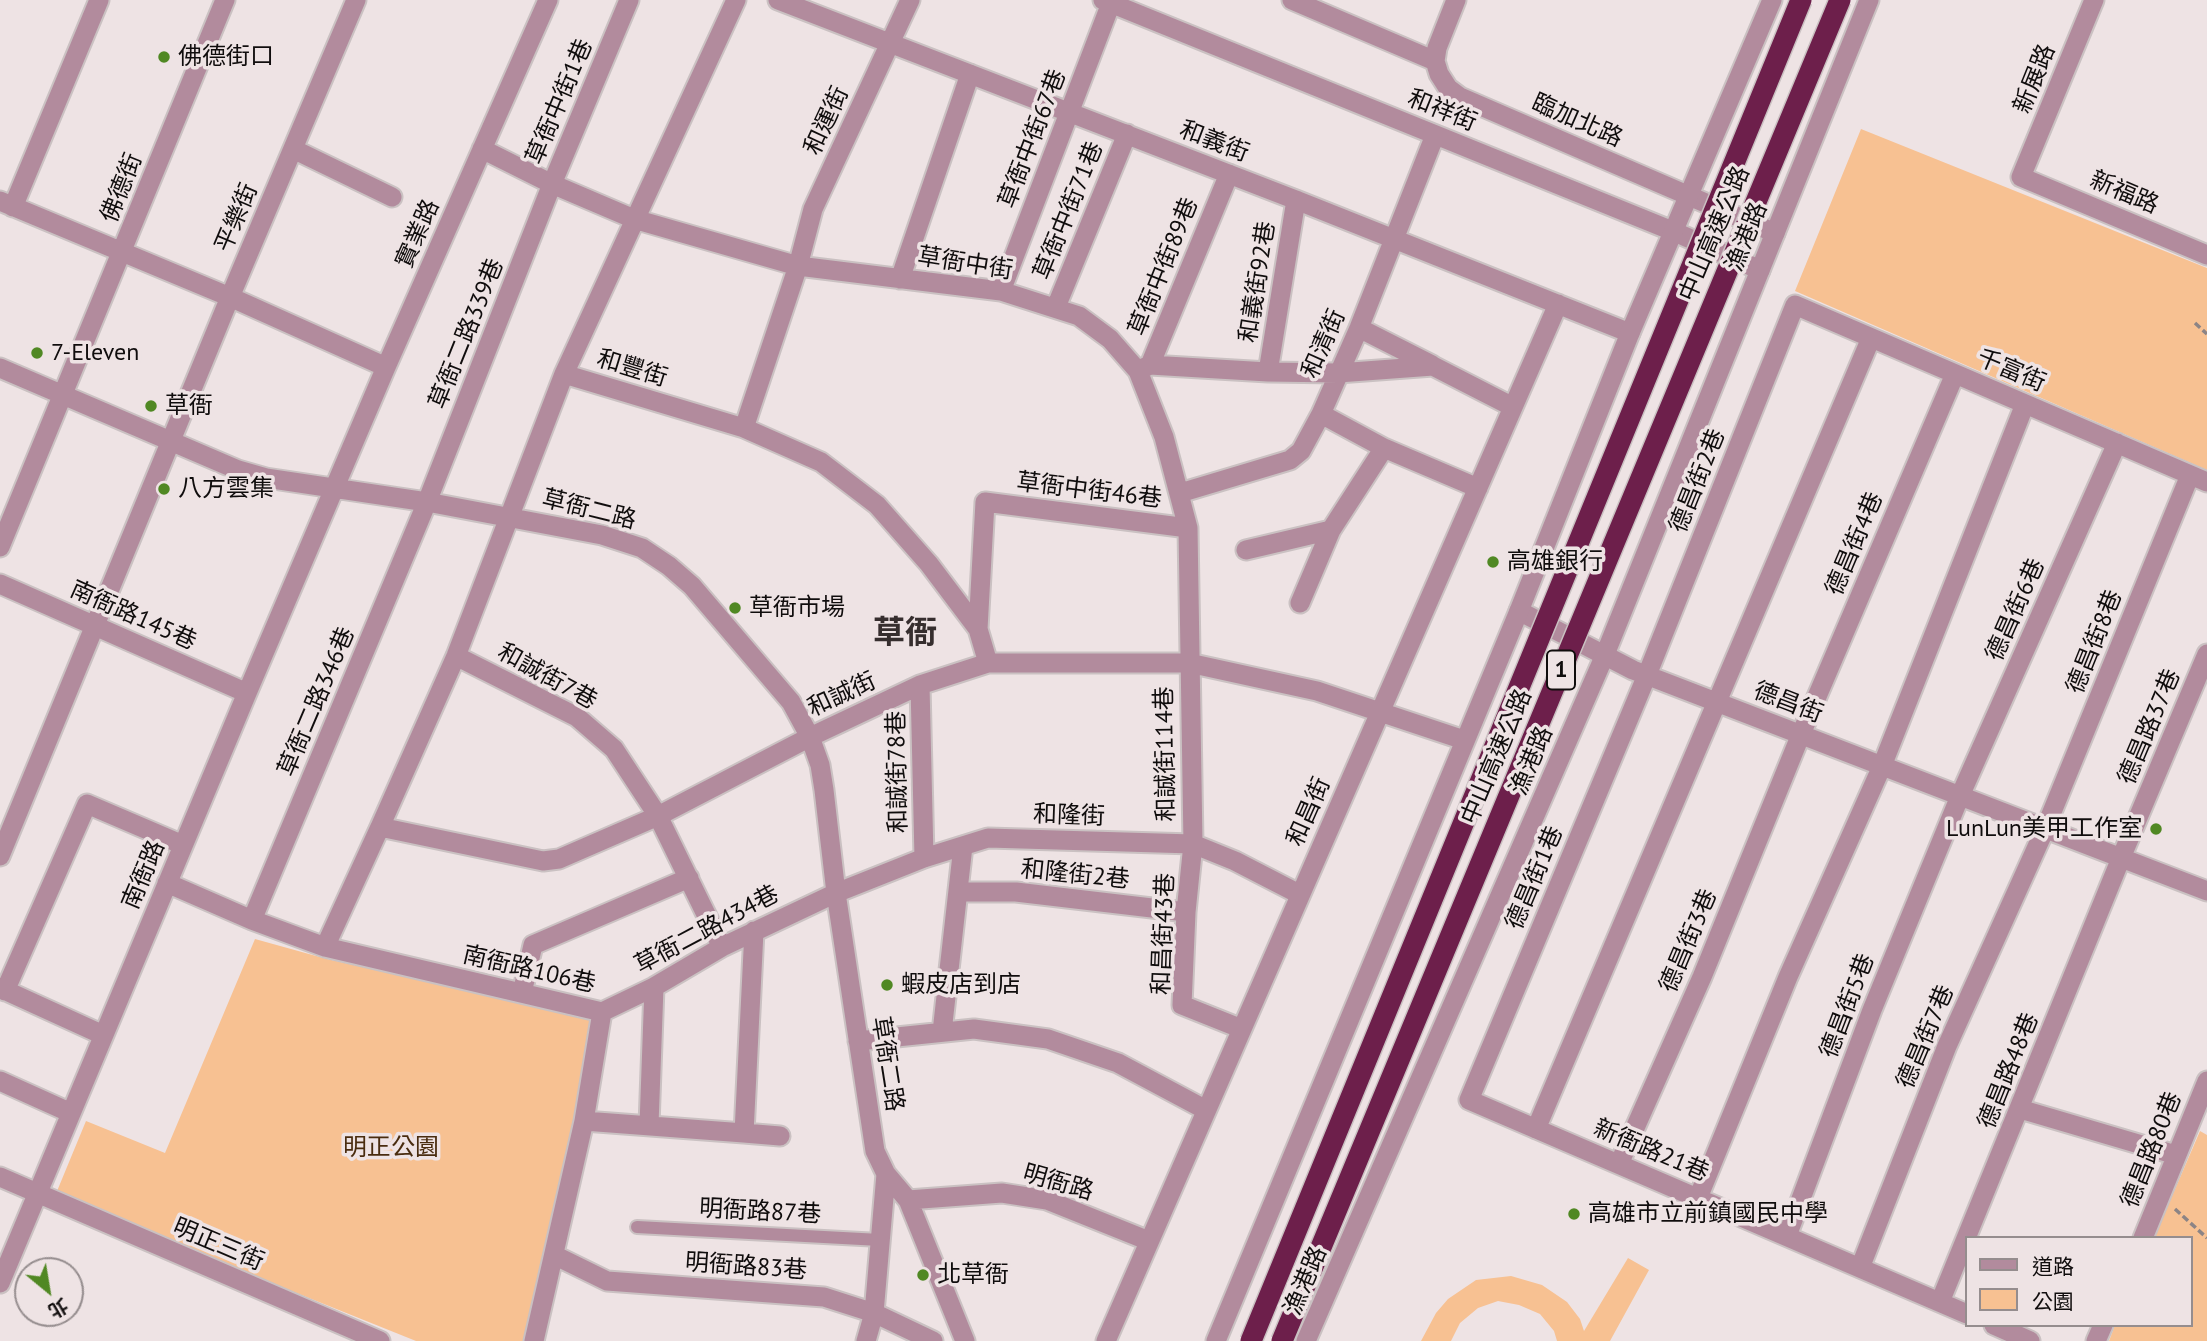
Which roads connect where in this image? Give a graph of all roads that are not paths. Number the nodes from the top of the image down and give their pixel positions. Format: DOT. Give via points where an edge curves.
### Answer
graph roads {
  1 [pos="99,0"];
  2 [pos="225,0"];
  3 [pos="356,0"];
  4 [pos="548,0"];
  5 [pos="629,0"];
  6 [pos="736,0"];
  7 [pos="778,0"];
  8 [pos="911,0"];
  9 [pos="1292,0"];
  10 [pos="1456,0"];
  11 [pos="1772,0"];
  12 [pos="1801,0"];
  13 [pos="1840,0"];
  14 [pos="1869,0"];
  15 [pos="2094,0"];
  16 [pos="1107,1"];
  17 [pos="890,43"];
  18 [pos="1435,61"];
  19 [pos="970,74"];
  20 [pos="1069,112"];
  21 [pos="1127,134"];
  22 [pos="1435,135"];
  23 [pos="293,149"];
  24 [pos="482,149"];
  25 [pos="1229,174"];
  26 [pos="2021,177"];
  27 [pos="552,184"];
  28 [pos="392,197"];
  29 [pos="1689,197"];
  30 [pos="1296,200"];
  31 [pos="7,204"];
  32 [pos="634,219"];
  33 [pos="1675,232"];
  34 [pos="1775,233"];
  35 [pos="1394,239"];
  36 [pos="122,251"];
  37 [pos="2207,254"];
  38 [pos="798,266"];
  39 [pos="1760,270"];
  40 [pos="900,279"];
  41 [pos="1001,292"];
  42 [pos="230,297"];
  43 [pos="1558,304"];
  44 [pos="1795,305"];
  45 [pos="1056,307"];
  46 [pos="1359,328"];
  47 [pos="1630,333"];
  48 [pos="1871,338"];
  49 [pos="1433,366"];
  50 [pos="386,367"];
  51 [pos="0,368"];
  52 [pos="1144,368"];
  53 [pos="1268,372"];
  54 [pos="1338,373"];
  55 [pos="564,374"];
  56 [pos="1955,374"];
  57 [pos="63,394"];
  58 [pos="2025,404"];
  59 [pos="1513,407"];
  60 [pos="1321,414"];
  61 [pos="744,428"];
  62 [pos="170,441"];
  63 [pos="2116,443"];
  64 [pos="1384,448"];
  65 [pos="2198,479"];
  66 [pos="335,488"];
  67 [pos="1478,488"];
  68 [pos="1180,493"];
  69 [pos="427,502"];
  70 [pos="508,516"];
  71 [pos="1188,528"];
  72 [pos="1331,530"];
  73 [pos="0,547"];
  74 [pos="1246,551"];
  75 [pos="0,584"];
  76 [pos="1300,603"];
  77 [pos="1518,611"];
  78 [pos="94,626"];
  79 [pos="978,629"];
  80 [pos="2207,654"];
  81 [pos="456,656"];
  82 [pos="1604,657"];
  83 [pos="988,663"];
  84 [pos="1189,663"];
  85 [pos="1647,675"];
  86 [pos="920,685"];
  87 [pos="247,693"];
  88 [pos="1717,702"];
  89 [pos="1380,712"];
  90 [pos="1801,734"];
  91 [pos="810,737"];
  92 [pos="1464,740"];
  93 [pos="1882,766"];
  94 [pos="1960,796"];
  95 [pos="658,816"];
  96 [pos="380,827"];
  97 [pos="2045,829"];
  98 [pos="1193,844"];
  99 [pos="183,845"];
  100 [pos="963,846"];
  101 [pos="0,856"];
  102 [pos="924,858"];
  103 [pos="2121,858"];
  104 [pos="689,878"];
  105 [pos="167,883"];
  106 [pos="2207,891"];
  107 [pos="958,892"];
  108 [pos="836,893"];
  109 [pos="1299,894"];
  110 [pos="1186,912"];
  111 [pos="252,920"];
  112 [pos="754,931"];
  113 [pos="325,947"];
  114 [pos="722,947"];
  115 [pos="654,987"];
  116 [pos="3,989"];
  117 [pos="522,993"];
  118 [pos="602,1012"];
  119 [pos="1242,1029"];
  120 [pos="942,1031"];
  121 [pos="103,1035"];
  122 [pos="858,1041"];
  123 [pos="0,1081"];
  124 [pos="2207,1081"];
  125 [pos="1469,1100"];
  126 [pos="2020,1109"];
  127 [pos="1206,1110"];
  128 [pos="71,1113"];
  129 [pos="2201,1113"];
  130 [pos="584,1121"];
  131 [pos="649,1125"];
  132 [pos="1536,1129"];
  133 [pos="744,1133"];
  134 [pos="780,1136"];
  135 [pos="2176,1155"];
  136 [pos="1619,1164"];
  137 [pos="886,1174"];
  138 [pos="0,1177"];
  139 [pos="37,1193"];
  140 [pos="1698,1198"];
  141 [pos="908,1200"];
  142 [pos="637,1227"];
  143 [pos="1787,1236"];
  144 [pos="1967,1236"];
  145 [pos="2144,1236"];
  146 [pos="1966,1239"];
  147 [pos="880,1240"];
  148 [pos="1149,1241"];
  149 [pos="554,1255"];
  150 [pos="1860,1268"];
  151 [pos="0,1283"];
  152 [pos="1940,1302"];
  153 [pos="874,1313"];
  154 [pos="1966,1314"];
  155 [pos="1998,1327"];
  156 [pos="353,1336"];
  157 [pos="380,1341"];
  158 [pos="534,1341"];
  159 [pos="866,1341"];
  160 [pos="933,1341"];
  161 [pos="965,1341"];
  162 [pos="1107,1341"];
  163 [pos="1216,1341"];
  164 [pos="1251,1341"];
  165 [pos="1282,1341"];
  166 [pos="1306,1341"];
  167 [pos="2030,1341"];
  1 -- 31 [label="street"];
  2 -- 36 [label="street, 佛德街"];
  3 -- 23 [label="street, 平樂街"];
  4 -- 24 [label="street, 實業路"];
  5 -- 27 [label="street, 草衙中街1巷"];
  6 -- 32 [label="street, 和豐街"];
  7 -- 17 [label="street, 和義街"];
  8 -- 17 [label="street, 和運街"];
  9 -- 18 [label="street"];
  10 -- 18 [label="street"];
  11 -- 29 [label="street"];
  12 -- 164 [label="highway, 中山高速公路 / 1, bridge"];
  13 -- 165 [label="highway, 中山高速公路 / 1, bridge"];
  14 -- 34 [label="street, 漁港路"];
  15 -- 26 [label="street, 新展路"];
  16 -- 20 [label="street, 草衙中街67巷"];
  16 -- 22 [label="street, 和祥街"];
  17 -- 19 [label="street, 和義街"];
  17 -- 38 [label="street, 和運街" via="813,209"];
  18 -- 29 [label="street, 臨加北路" via="1448,88 1460,97"];
  19 -- 20 [label="street, 和義街"];
  19 -- 40 [label="street"];
  20 -- 21 [label="street, 和義街"];
  20 -- 41 [label="street, 草衙中街67巷"];
  21 -- 25 [label="street, 和義街"];
  21 -- 45 [label="street, 草衙中街71巷"];
  22 -- 33 [label="street, 和祥街"];
  22 -- 35 [label="street, 和清街"];
  23 -- 28 [label="street"];
  23 -- 42 [label="street, 平樂街"];
  24 -- 27 [label="street, 草衙中街"];
  24 -- 50 [label="street, 實業路"];
  25 -- 30 [label="street, 和義街"];
  25 -- 52 [label="street, 草衙中街89巷"];
  26 -- 37 [label="street, 新福路"];
  27 -- 32 [label="street, 草衙中街"];
  27 -- 69 [label="street, 草衙二路339巷"];
  29 -- 33 [label="street"];
  29 -- 34 [label="street, 臨加北路"];
  30 -- 35 [label="street, 和義街"];
  30 -- 53 [label="street, 和義街92巷"];
  31 -- 36 [label="street"];
  32 -- 38 [label="street, 草衙中街"];
  32 -- 55 [label="street, 和豐街"];
  33 -- 39 [label="street, 和祥街"];
  33 -- 47 [label="street"];
  34 -- 39 [label="street, 漁港路"];
  35 -- 43 [label="street, 和義街"];
  35 -- 46 [label="street, 和清街"];
  36 -- 42 [label="street"];
  36 -- 57 [label="street, 佛德街"];
  38 -- 40 [label="street, 草衙中街"];
  38 -- 61 [label="street, 和運街"];
  39 -- 82 [label="street, 漁港路"];
  40 -- 41 [label="street, 草衙中街"];
  41 -- 45 [label="street, 草衙中街"];
  42 -- 50 [label="street"];
  42 -- 62 [label="street, 平樂街"];
  43 -- 47 [label="street, 和義街"];
  43 -- 59 [label="street, 和昌街"];
  44 -- 48 [label="street, 千富街"];
  44 -- 85 [label="street, 德昌街2巷"];
  45 -- 52 [label="street, 草衙中街" via="1080,316"];
  46 -- 49 [label="street"];
  46 -- 54 [label="street, 和清街"];
  47 -- 77 [label="street"];
  48 -- 56 [label="street, 千富街"];
  48 -- 88 [label="street"];
  49 -- 54 [label="street"];
  49 -- 59 [label="street"];
  50 -- 66 [label="street, 實業路"];
  51 -- 57 [label="street, 草衙二路"];
  52 -- 53 [label="street"];
  52 -- 68 [label="street, 草衙中街"];
  53 -- 54 [label="street"];
  54 -- 60 [label="street, 和清街"];
  55 -- 61 [label="street, 和豐街"];
  55 -- 70 [label="street"];
  56 -- 58 [label="street, 千富街"];
  56 -- 90 [label="street, 德昌街4巷"];
  57 -- 62 [label="street, 草衙二路"];
  57 -- 73 [label="street, 佛德街"];
  58 -- 63 [label="street, 千富街"];
  58 -- 93 [label="street"];
  59 -- 67 [label="street, 和昌街"];
  60 -- 64 [label="street"];
  60 -- 68 [label="street, 和清街" via="1301,451 1290,460"];
  61 -- 79 [label="street, 和豐街" via="821,462 877,505"];
  62 -- 66 [label="street, 草衙二路" via="248,473"];
  62 -- 78 [label="street, 平樂街"];
  63 -- 65 [label="street, 千富街"];
  63 -- 94 [label="street, 德昌街6巷"];
  64 -- 67 [label="street"];
  64 -- 72 [label="street"];
  65 -- 97 [label="street, 德昌街8巷"];
  66 -- 69 [label="street, 草衙二路"];
  66 -- 87 [label="street, 南衙路"];
  67 -- 89 [label="street, 和昌街"];
  68 -- 71 [label="street, 草衙中街"];
  69 -- 70 [label="street, 草衙二路"];
  69 -- 111 [label="street, 草衙二路346巷"];
  70 -- 81 [label="street"];
  70 -- 91 [label="street, 草衙二路" via="602,535 642,548 668,565 770,676"];
  71 -- 79 [label="street, 草衙中街46巷" via="985,502"];
  71 -- 84 [label="street, 草衙中街"];
  72 -- 74 [label="street"];
  72 -- 76 [label="street"];
  75 -- 78 [label="street, 南衙路145巷"];
  77 -- 82 [label="street, 德昌街"];
  77 -- 92 [label="street"];
  78 -- 87 [label="street, 南衙路145巷"];
  78 -- 101 [label="street, 平樂街"];
  79 -- 83 [label="street, 和豐街"];
  80 -- 103 [label="street, 德昌路37巷"];
  81 -- 95 [label="street, 和誠街7巷" via="577,717 614,749"];
  81 -- 96 [label="street"];
  82 -- 85 [label="street, 德昌街"];
  82 -- 166 [label="street, 漁港路"];
  83 -- 84 [label="street, 和誠街"];
  83 -- 86 [label="street, 和誠街"];
  84 -- 89 [label="street, 和誠街" via="1317,691"];
  84 -- 98 [label="street, 和誠街114巷"];
  85 -- 88 [label="street, 德昌街"];
  85 -- 125 [label="street, 德昌街1巷"];
  86 -- 91 [label="street, 和誠街"];
  86 -- 102 [label="street, 和誠街78巷"];
  87 -- 99 [label="street, 南衙路"];
  88 -- 90 [label="street, 德昌街"];
  88 -- 132 [label="street"];
  89 -- 92 [label="street, 和誠街"];
  89 -- 109 [label="street, 和昌街"];
  90 -- 93 [label="street, 德昌街"];
  90 -- 136 [label="street, 德昌街3巷"];
  91 -- 95 [label="street, 和誠街"];
  91 -- 108 [label="street, 草衙二路" via="820,765"];
  92 -- 163 [label="street"];
  93 -- 94 [label="street, 德昌街"];
  93 -- 140 [label="street" via="1788,976"];
  94 -- 97 [label="street, 德昌街"];
  94 -- 143 [label="street, 德昌街5巷" via="1872,1010"];
  95 -- 96 [label="street, 和誠街" via="559,859 543,861"];
  95 -- 104 [label="street, 和誠街7巷"];
  96 -- 113 [label="street"];
  97 -- 103 [label="street, 德昌街"];
  97 -- 150 [label="street, 德昌街7巷" via="1947,1046"];
  98 -- 100 [label="street, 和隆街" via="988,838"];
  98 -- 109 [label="street, 和隆街"];
  98 -- 110 [label="street, 和昌街43巷"];
  99 -- 105 [label="street, 南衙路"];
  99 -- 116 [label="street" via="87,804"];
  100 -- 102 [label="street, 和隆街"];
  100 -- 107 [label="street"];
  102 -- 108 [label="street, 和隆街"];
  103 -- 106 [label="street, 德昌街"];
  103 -- 126 [label="street, 德昌路48巷"];
  104 -- 114 [label="street, 和誠街7巷"];
  104 -- 117 [label="street" via="533,945"];
  105 -- 111 [label="street, 南衙路106巷"];
  105 -- 121 [label="street, 南衙路"];
  107 -- 110 [label="street, 和隆街2巷" via="1016,892"];
  107 -- 120 [label="street"];
  108 -- 112 [label="street, 草衙二路434巷"];
  108 -- 122 [label="street, 草衙二路"];
  109 -- 119 [label="street, 和昌街"];
  110 -- 119 [label="street, 和昌街43巷" via="1182,1005"];
  111 -- 113 [label="street, 南衙路106巷"];
  112 -- 114 [label="street, 草衙二路434巷"];
  112 -- 133 [label="street"];
  113 -- 117 [label="street, 南衙路106巷"];
  114 -- 115 [label="street, 草衙二路434巷"];
  115 -- 118 [label="street, 草衙二路434巷"];
  115 -- 131 [label="street"];
  116 -- 121 [label="street"];
  117 -- 118 [label="street, 南衙路106巷"];
  118 -- 130 [label="street, 南衙路106巷"];
  119 -- 127 [label="street, 和昌街"];
  120 -- 122 [label="street"];
  120 -- 127 [label="street" via="974,1029 1048,1039 1118,1063"];
  121 -- 128 [label="street, 南衙路"];
  122 -- 137 [label="street, 草衙二路" via="875,1150"];
  123 -- 128 [label="street"];
  124 -- 129 [label="street, 德昌路80巷"];
  125 -- 132 [label="street, 新衙路21巷"];
  126 -- 135 [label="street"];
  126 -- 144 [label="street, 德昌路48巷"];
  127 -- 148 [label="street, 和昌街"];
  128 -- 139 [label="street, 南衙路"];
  129 -- 135 [label="street, 德昌路80巷"];
  130 -- 131 [label="street"];
  130 -- 149 [label="street, 南衙路106巷"];
  131 -- 133 [label="street"];
  132 -- 136 [label="street, 新衙路21巷"];
  133 -- 134 [label="street"];
  135 -- 145 [label="street, 德昌路80巷"];
  136 -- 140 [label="street, 新衙路21巷"];
  137 -- 141 [label="street, 草衙二路"];
  137 -- 147 [label="street"];
  138 -- 139 [label="street, 明正三街"];
  139 -- 151 [label="street, 南衙路"];
  139 -- 156 [label="street, 明正三街"];
  140 -- 143 [label="street, 新衙路21巷"];
  141 -- 148 [label="street, 明衙路" via="1002,1193 1036,1198"];
  141 -- 161 [label="street, 草衙二路"];
  142 -- 147 [label="lane, 明衙路87巷"];
  143 -- 150 [label="street, 新衙路21巷"];
  146 -- 152 [label="street, 德昌路48巷"];
  147 -- 153 [label="street"];
  148 -- 162 [label="street, 和昌街"];
  149 -- 153 [label="street, 明衙路83巷" via="607,1281 824,1297"];
  149 -- 158 [label="street, 南衙路106巷"];
  150 -- 152 [label="street, 新衙路21巷"];
  152 -- 154 [label="street, 新衙路21巷"];
  153 -- 159 [label="street"];
  153 -- 160 [label="street, 明衙路83巷"];
  155 -- 167 [label="street"];
  156 -- 157 [label="street, 明正三街"];
}
